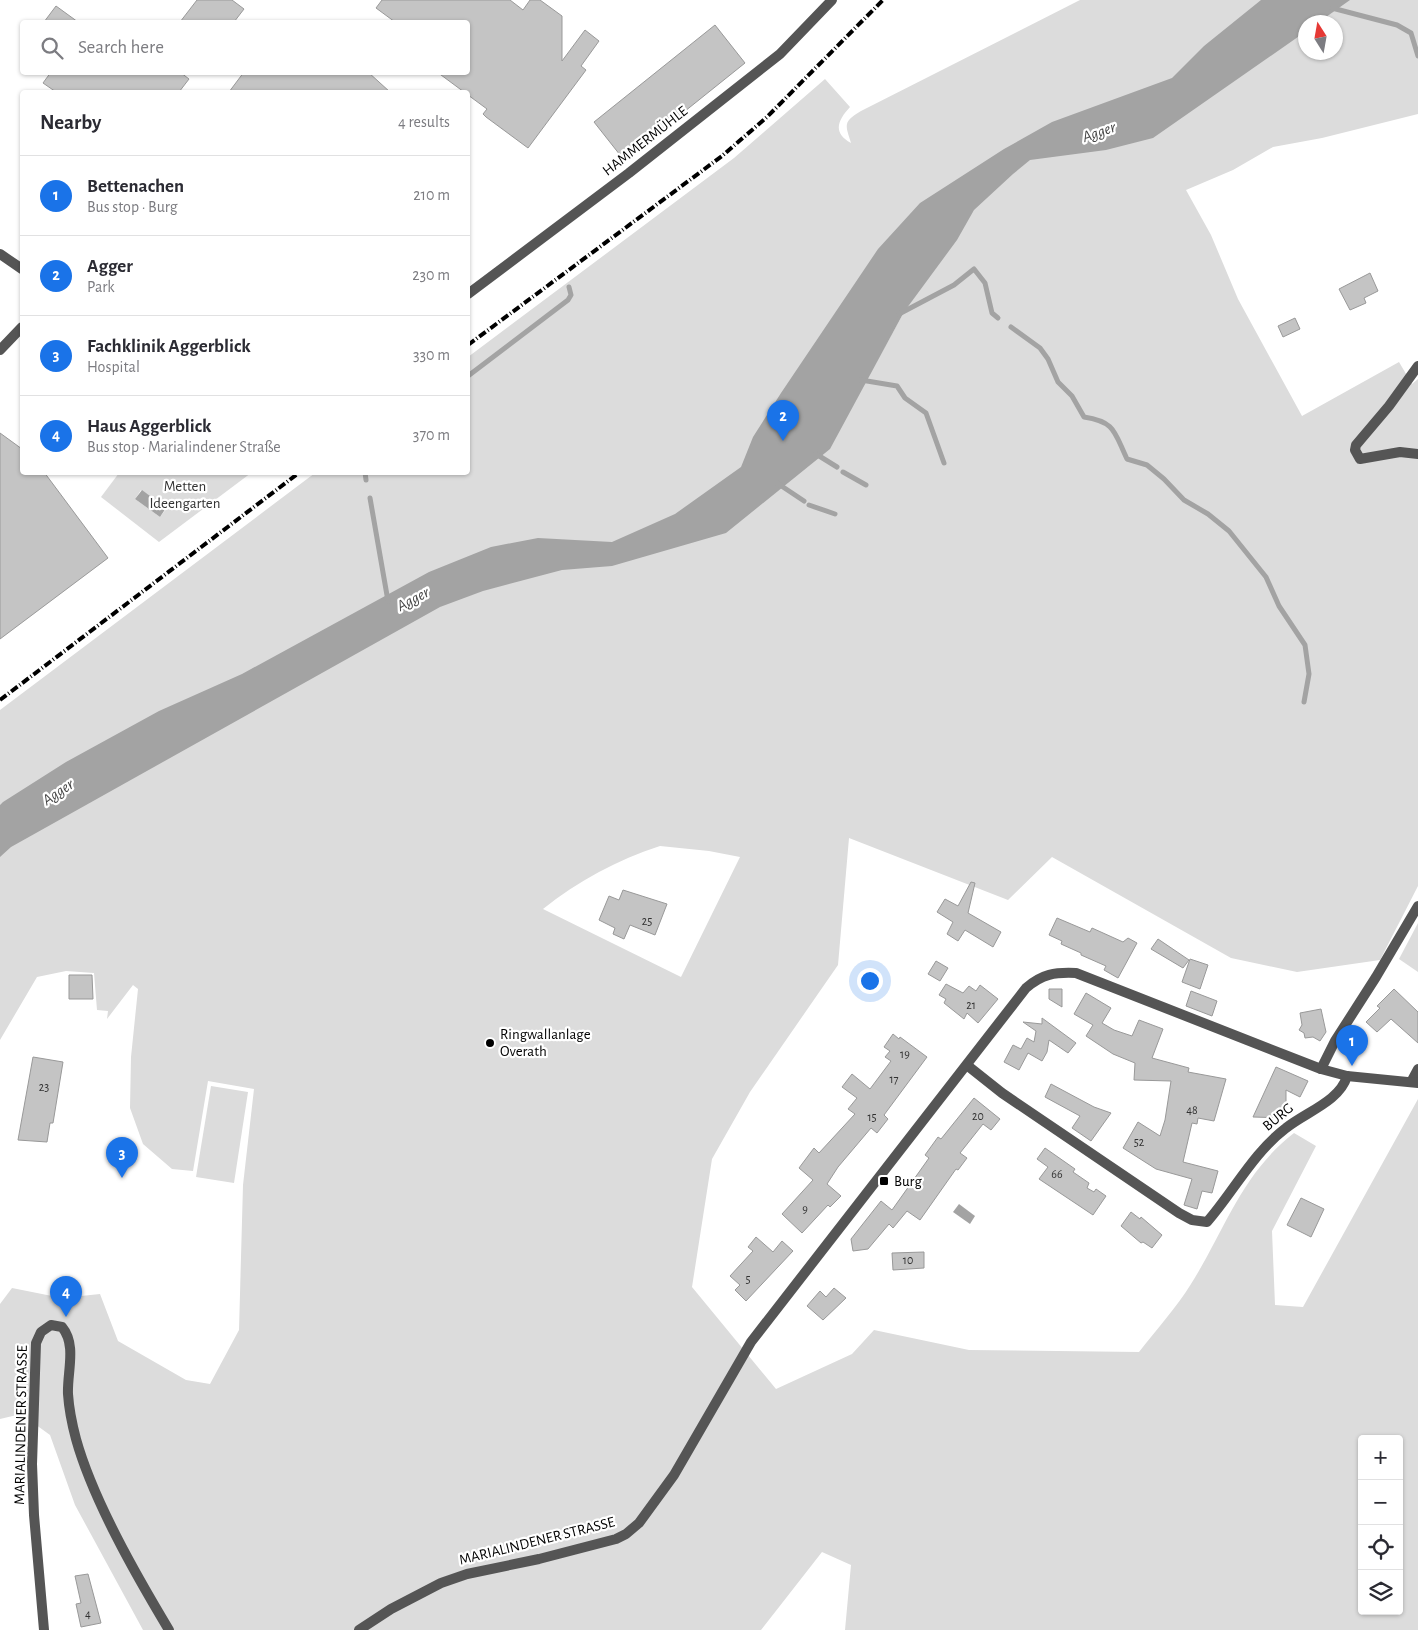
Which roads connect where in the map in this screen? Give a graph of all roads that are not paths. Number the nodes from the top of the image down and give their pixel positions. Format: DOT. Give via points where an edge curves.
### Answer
graph roads {
  1 [pos="832,0"];
  2 [pos="0,254"];
  3 [pos="20,268"];
  4 [pos="470,292"];
  5 [pos="20,329"];
  6 [pos="0,350"];
  7 [pos="1418,366"];
  8 [pos="1418,454"];
  9 [pos="1418,906"];
  10 [pos="968,1066"];
  11 [pos="1322,1069"];
  12 [pos="1418,1069"];
  13 [pos="1346,1076"];
  14 [pos="1415,1083"];
  15 [pos="44,1630"];
  16 [pos="169,1630"];
  17 [pos="359,1630"];
  1 -- 4 [label="street, HAMMERMÜHLE" via="780,54"];
  2 -- 3 [label="street"];
  5 -- 6 [label="street"];
  7 -- 8 [label="street" via="1355,450 1360,459 1400,452"];
  9 -- 11 [label="street" via="1335,1042"];
  10 -- 11 [label="street" via="1026,988 1041,977 1059,972 1091,978"];
  10 -- 13 [label="street, BURG" via="1113,1169 1179,1213 1199,1222 1207,1222 1256,1156 1286,1128 1337,1093"];
  10 -- 17 [label="street, MARIALINDENER STRASSE" via="751,1342 674,1475 639,1523 626,1534 441,1583"];
  11 -- 13 [label="street"];
  12 -- 14 [label="street"];
  13 -- 14 [label="street"];
  15 -- 16 [label="street, MARIALINDENER STRASSE" via="32,1464 36,1343 41,1332 51,1325 62,1327 70,1342 68,1393 84,1463 144,1589"];
}
